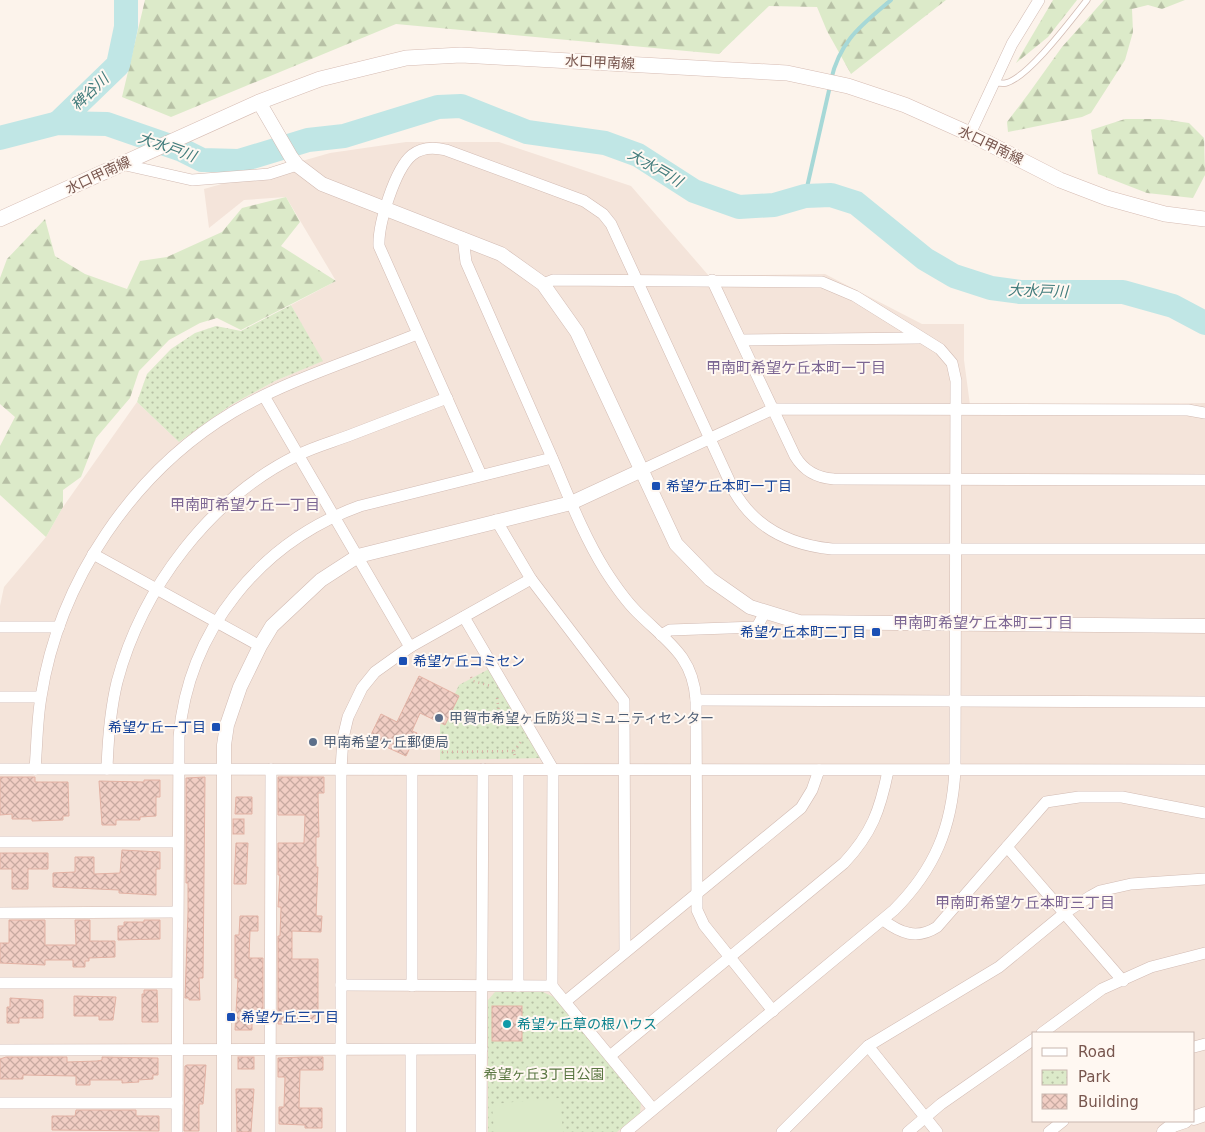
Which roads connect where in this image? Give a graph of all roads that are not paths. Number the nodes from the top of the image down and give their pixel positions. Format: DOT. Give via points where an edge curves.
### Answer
graph roads {
  1 [pos="1039,0"];
  2 [pos="1087,0"];
  3 [pos="994,82"];
  4 [pos="259,102"];
  5 [pos="970,134"];
  6 [pos="294,161"];
  7 [pos="121,164"];
  8 [pos="386,209"];
  9 [pos="0,219"];
  10 [pos="1205,219"];
  11 [pos="463,238"];
  12 [pos="636,280"];
  13 [pos="712,280"];
  14 [pos="543,284"];
  15 [pos="417,334"];
  16 [pos="922,338"];
  17 [pos="741,340"];
  18 [pos="264,396"];
  19 [pos="447,398"];
  20 [pos="773,410"];
  21 [pos="955,410"];
  22 [pos="1205,413"];
  23 [pos="709,438"];
  24 [pos="298,455"];
  25 [pos="552,458"];
  26 [pos="640,471"];
  27 [pos="481,475"];
  28 [pos="955,479"];
  29 [pos="1205,480"];
  30 [pos="571,503"];
  31 [pos="334,515"];
  32 [pos="496,520"];
  33 [pos="955,549"];
  34 [pos="1205,550"];
  35 [pos="93,554"];
  36 [pos="358,556"];
  37 [pos="531,579"];
  38 [pos="156,590"];
  39 [pos="765,612"];
  40 [pos="464,617"];
  41 [pos="216,622"];
  42 [pos="956,625"];
  43 [pos="1205,626"];
  44 [pos="0,627"];
  45 [pos="59,627"];
  46 [pos="661,635"];
  47 [pos="260,646"];
  48 [pos="410,647"];
  49 [pos="0,697"];
  50 [pos="40,697"];
  51 [pos="696,700"];
  52 [pos="955,701"];
  53 [pos="1205,702"];
  54 [pos="177,768"];
  55 [pos="0,769"];
  56 [pos="35,769"];
  57 [pos="107,769"];
  58 [pos="224,769"];
  59 [pos="271,769"];
  60 [pos="341,770"];
  61 [pos="412,770"];
  62 [pos="483,770"];
  63 [pos="518,770"];
  64 [pos="553,770"];
  65 [pos="625,770"];
  66 [pos="695,770"];
  67 [pos="818,770"];
  68 [pos="955,770"];
  69 [pos="1205,770"];
  70 [pos="888,771"];
  71 [pos="1205,813"];
  72 [pos="0,842"];
  73 [pos="177,842"];
  74 [pos="1007,847"];
  75 [pos="1205,879"];
  76 [pos="696,893"];
  77 [pos="177,912"];
  78 [pos="1066,912"];
  79 [pos="0,913"];
  80 [pos="883,920"];
  81 [pos="625,952"];
  82 [pos="1205,953"];
  83 [pos="730,957"];
  84 [pos="1124,980"];
  85 [pos="0,983"];
  86 [pos="177,983"];
  87 [pos="341,985"];
  88 [pos="412,986"];
  89 [pos="482,986"];
  90 [pos="518,986"];
  91 [pos="552,986"];
  92 [pos="566,1001"];
  93 [pos="773,1011"];
  94 [pos="1043,1032"];
  95 [pos="1032,1040"];
  96 [pos="868,1046"];
  97 [pos="482,1049"];
  98 [pos="0,1050"];
  99 [pos="177,1050"];
  100 [pos="224,1050"];
  101 [pos="270,1050"];
  102 [pos="341,1050"];
  103 [pos="411,1050"];
  104 [pos="610,1056"];
  105 [pos="0,1103"];
  106 [pos="177,1103"];
  107 [pos="653,1109"];
  108 [pos="924,1117"];
  109 [pos="1062,1122"];
  110 [pos="1183,1122"];
  111 [pos="177,1132"];
  112 [pos="224,1132"];
  113 [pos="270,1132"];
  114 [pos="341,1132"];
  115 [pos="411,1132"];
  116 [pos="481,1132"];
  117 [pos="626,1132"];
  118 [pos="782,1132"];
  119 [pos="908,1132"];
  120 [pos="937,1132"];
  121 [pos="1049,1132"];
  122 [pos="1164,1132"];
  1 -- 3 [label="street" via="1012,44"];
  2 -- 3 [label="lane" via="1020,76 1005,84"];
  3 -- 5 [label="street"];
  4 -- 5 [label="main road, 水口甲南線" via="320,78 372,65 406,58 470,56 787,73 848,86 905,105"];
  4 -- 6 [label="street"];
  4 -- 7 [label="main road, 水口甲南線"];
  5 -- 10 [label="main road, 水口甲南線" via="1060,180 1107,198 1165,214"];
  6 -- 7 [label="street" via="269,174 192,180"];
  6 -- 8 [label="street" via="322,184"];
  7 -- 9 [label="main road, 水口甲南線"];
  8 -- 11 [label="street"];
  8 -- 12 [label="street" via="400,172 409,159 422,150 446,150 594,206 611,224"];
  8 -- 15 [label="street" via="380,228 380,252"];
  11 -- 14 [label="street" via="501,254"];
  11 -- 25 [label="street" via="466,262"];
  12 -- 13 [label="street"];
  12 -- 14 [label="street" via="553,280"];
  12 -- 23 [label="street"];
  13 -- 16 [label="street" via="822,282 855,296"];
  13 -- 17 [label="street"];
  14 -- 26 [label="street" via="578,332"];
  15 -- 18 [label="street"];
  15 -- 19 [label="street"];
  16 -- 17 [label="street"];
  16 -- 21 [label="street" via="940,349 952,363 956,382"];
  17 -- 20 [label="street"];
  18 -- 24 [label="street"];
  18 -- 35 [label="street" via="209,428 165,464 131,500"];
  19 -- 24 [label="street"];
  19 -- 27 [label="street"];
  20 -- 21 [label="street"];
  20 -- 23 [label="street"];
  20 -- 28 [label="street" via="799,462 822,477"];
  21 -- 22 [label="street" via="1178,410"];
  21 -- 28 [label="street"];
  23 -- 26 [label="street"];
  23 -- 33 [label="street" via="744,506 769,529 791,540 832,549"];
  24 -- 31 [label="street"];
  24 -- 38 [label="street" via="226,505 174,562"];
  25 -- 27 [label="street"];
  25 -- 30 [label="street"];
  26 -- 30 [label="street"];
  26 -- 39 [label="street" via="676,544 710,580 750,607"];
  27 -- 31 [label="street"];
  28 -- 29 [label="street"];
  28 -- 33 [label="street"];
  30 -- 32 [label="street"];
  30 -- 46 [label="street" via="613,583 634,610"];
  31 -- 36 [label="street"];
  31 -- 41 [label="street" via="271,557 240,588"];
  32 -- 36 [label="street"];
  32 -- 37 [label="street"];
  33 -- 34 [label="street"];
  33 -- 42 [label="street"];
  35 -- 38 [label="street"];
  35 -- 45 [label="street"];
  36 -- 47 [label="street" via="308,591 272,626"];
  36 -- 48 [label="street"];
  37 -- 40 [label="street"];
  37 -- 65 [label="street" via="624,702"];
  38 -- 41 [label="street"];
  38 -- 57 [label="street" via="132,638 117,682 108,732"];
  39 -- 42 [label="street" via="799,622"];
  39 -- 46 [label="street" via="757,628 670,630"];
  40 -- 48 [label="street"];
  40 -- 64 [label="street"];
  41 -- 47 [label="street"];
  41 -- 54 [label="street" via="196,662 183,707"];
  42 -- 43 [label="street"];
  42 -- 52 [label="street"];
  44 -- 45 [label="street"];
  45 -- 50 [label="street"];
  46 -- 51 [label="street" via="686,661 694,682"];
  47 -- 58 [label="street" via="242,681 227,725"];
  48 -- 60 [label="street" via="382,666 362,688 351,707 344,728"];
  49 -- 50 [label="street"];
  50 -- 56 [label="street"];
  51 -- 52 [label="street"];
  51 -- 66 [label="street"];
  52 -- 53 [label="street"];
  52 -- 68 [label="street"];
  54 -- 57 [label="street"];
  54 -- 58 [label="street"];
  54 -- 73 [label="street"];
  55 -- 56 [label="street"];
  56 -- 57 [label="street"];
  58 -- 59 [label="street"];
  58 -- 100 [label="street"];
  59 -- 60 [label="street"];
  59 -- 101 [label="street"];
  60 -- 61 [label="street"];
  60 -- 87 [label="street"];
  61 -- 62 [label="street"];
  61 -- 88 [label="street"];
  62 -- 63 [label="street"];
  62 -- 89 [label="street"];
  63 -- 64 [label="street"];
  63 -- 90 [label="street"];
  64 -- 65 [label="street"];
  64 -- 91 [label="street"];
  65 -- 66 [label="street"];
  65 -- 81 [label="street"];
  66 -- 67 [label="street"];
  66 -- 76 [label="street"];
  67 -- 70 [label="street"];
  67 -- 76 [label="street" via="812,790 801,808"];
  68 -- 69 [label="street"];
  68 -- 70 [label="street"];
  68 -- 80 [label="street" via="953,802 936,853 914,888"];
  70 -- 83 [label="street" via="877,817 866,838 852,854"];
  71 -- 74 [label="street" via="1122,797 1078,797 1046,802"];
  72 -- 73 [label="street"];
  73 -- 77 [label="street"];
  74 -- 78 [label="street"];
  74 -- 80 [label="street" via="944,921 929,932 905,933"];
  75 -- 78 [label="street" via="1110,888"];
  76 -- 81 [label="street"];
  76 -- 83 [label="street" via="700,918"];
  77 -- 79 [label="street"];
  77 -- 86 [label="street"];
  78 -- 84 [label="street"];
  78 -- 96 [label="street" via="998,967"];
  80 -- 93 [label="street"];
  81 -- 92 [label="street"];
  82 -- 84 [label="street" via="1151,967"];
  83 -- 93 [label="street"];
  83 -- 104 [label="street"];
  84 -- 94 [label="street" via="1102,989"];
  85 -- 86 [label="street"];
  86 -- 99 [label="street"];
  87 -- 88 [label="street"];
  87 -- 102 [label="street"];
  88 -- 89 [label="street"];
  89 -- 90 [label="street"];
  89 -- 97 [label="street"];
  90 -- 91 [label="street"];
  91 -- 92 [label="street"];
  92 -- 104 [label="street"];
  93 -- 107 [label="street"];
  95 -- 108 [label="street"];
  96 -- 108 [label="street"];
  96 -- 118 [label="street"];
  97 -- 103 [label="street"];
  97 -- 116 [label="street"];
  98 -- 99 [label="street"];
  99 -- 100 [label="street"];
  99 -- 106 [label="street"];
  100 -- 101 [label="street"];
  100 -- 112 [label="street"];
  101 -- 102 [label="street"];
  101 -- 113 [label="street"];
  102 -- 103 [label="street"];
  102 -- 114 [label="street"];
  103 -- 115 [label="street"];
  104 -- 107 [label="street"];
  105 -- 106 [label="street"];
  106 -- 111 [label="street"];
  107 -- 117 [label="street"];
  108 -- 119 [label="street"];
  108 -- 120 [label="street"];
  109 -- 121 [label="street"];
  110 -- 122 [label="street"];
}
